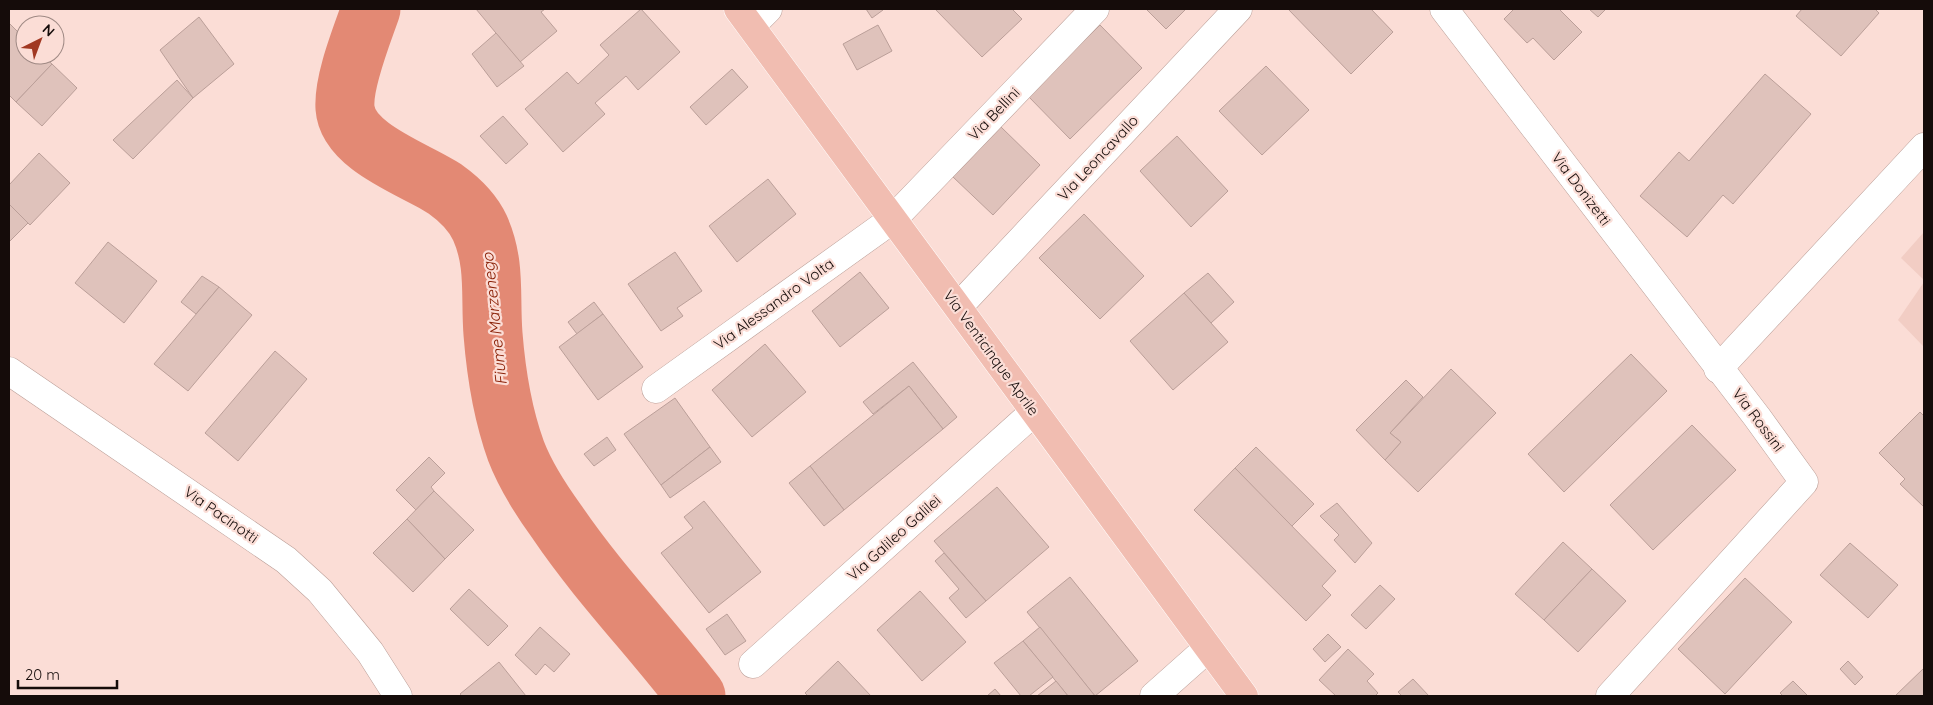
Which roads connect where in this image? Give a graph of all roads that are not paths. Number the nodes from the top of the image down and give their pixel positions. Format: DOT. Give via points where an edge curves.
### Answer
graph roads {
  1 [pos="1095,9"];
  2 [pos="1238,9"];
  3 [pos="1444,9"];
  4 [pos="752,14"];
  5 [pos="1924,147"];
  6 [pos="893,219"];
  7 [pos="958,307"];
  8 [pos="1718,369"];
  9 [pos="9,371"];
  10 [pos="656,389"];
  11 [pos="1034,412"];
  12 [pos="1208,648"];
  13 [pos="754,664"];
  14 [pos="398,696"];
  15 [pos="1154,696"];
  16 [pos="1244,696"];
  17 [pos="1610,696"];
  1 -- 6 [label="street, Via Bellini"];
  2 -- 7 [label="street, Via Leoncavallo"];
  3 -- 8 [label="street, Via Donizetti"];
  4 -- 6 [label="main road, Via Venticinque Aprile"];
  5 -- 8 [label="street"];
  6 -- 7 [label="main road, Via Venticinque Aprile"];
  6 -- 10 [label="street, Via Alessandro Volta"];
  7 -- 11 [label="main road, Via Venticinque Aprile"];
  8 -- 17 [label="street, Via Rossini" via="1804,482"];
  9 -- 14 [label="street, Via Pacinotti" via="286,560 320,591 370,652"];
  11 -- 12 [label="main road, Via Venticinque Aprile"];
  11 -- 13 [label="street, Via Galileo Galilei"];
  12 -- 15 [label="street"];
  12 -- 16 [label="main road, Via Venticinque Aprile"];
}
